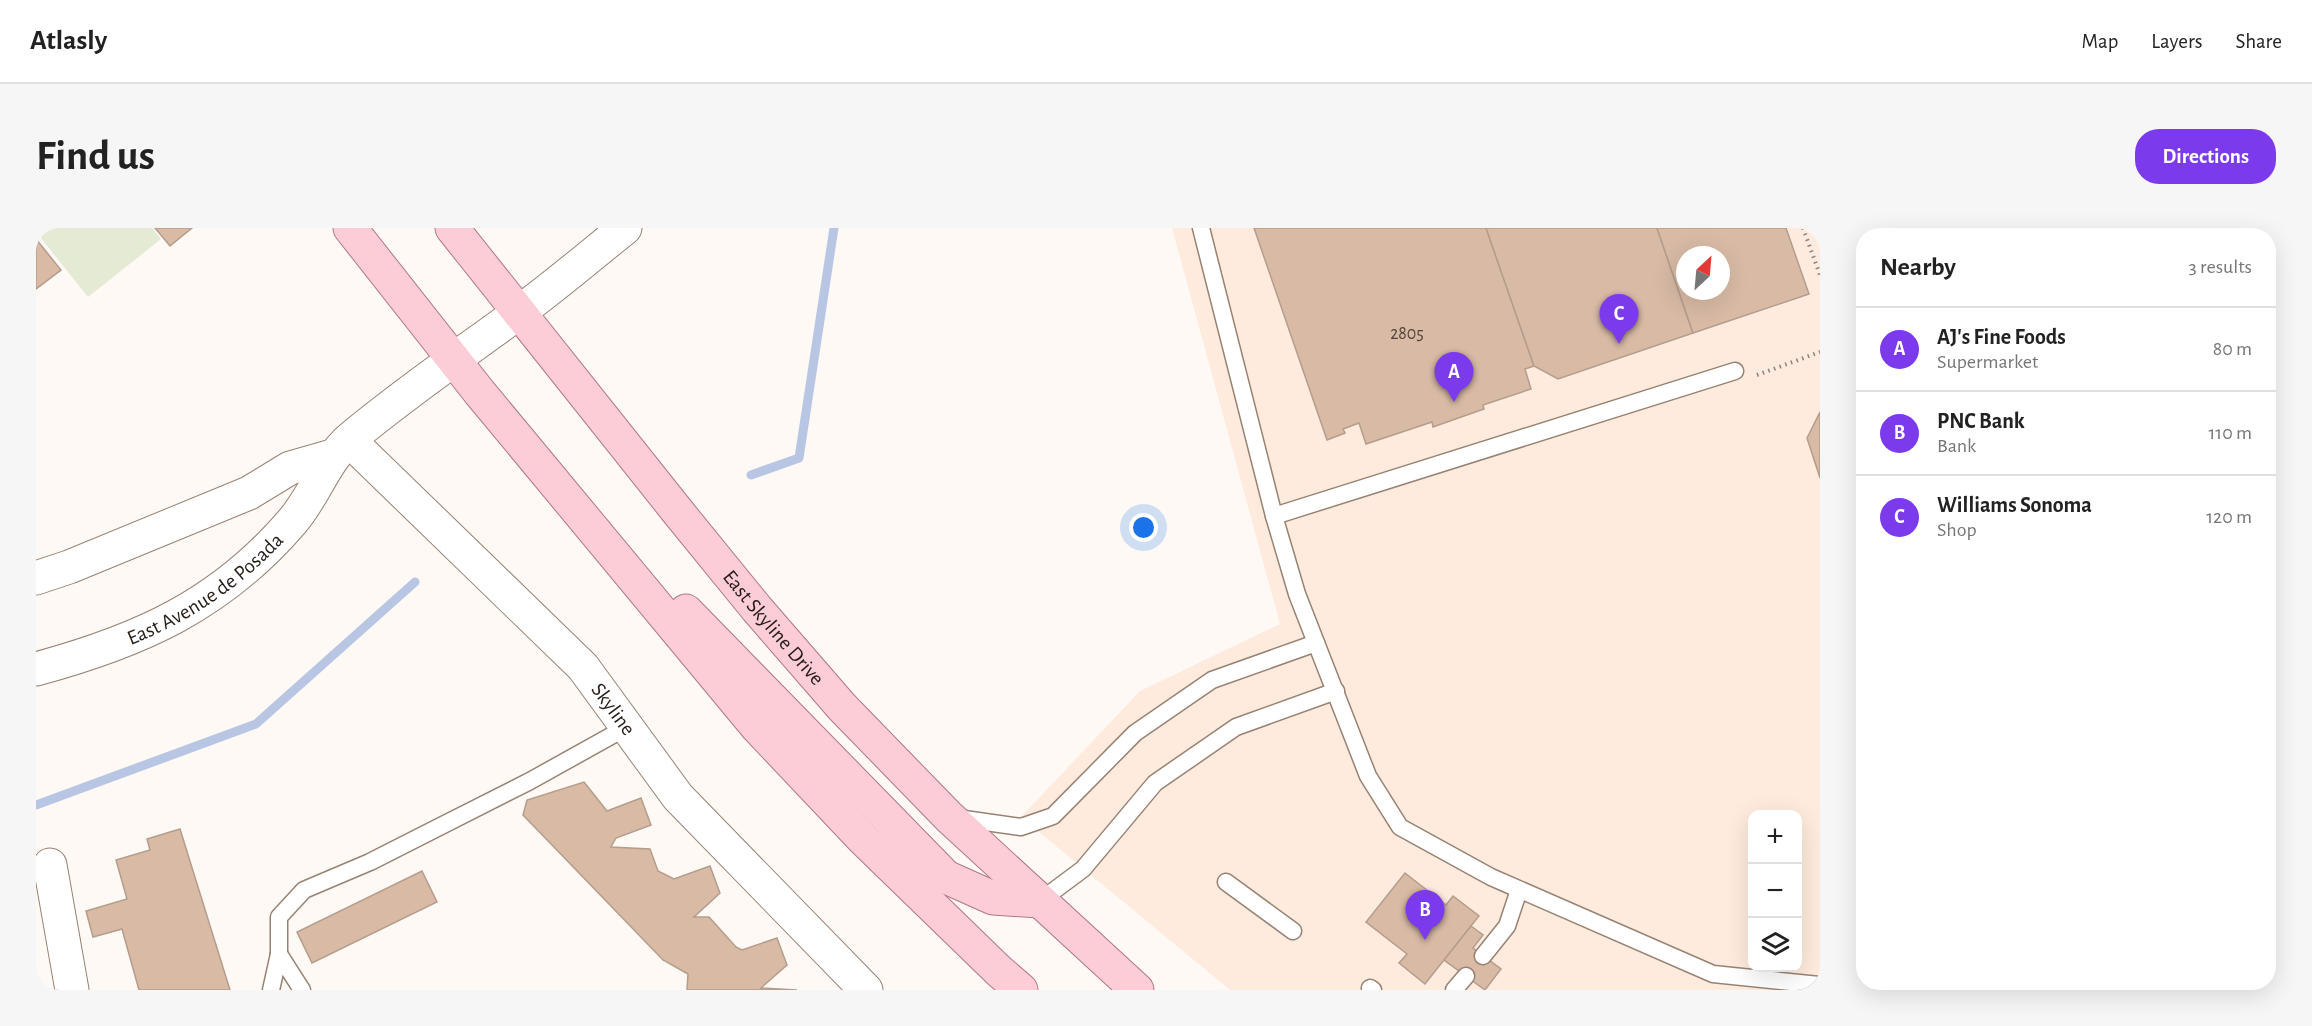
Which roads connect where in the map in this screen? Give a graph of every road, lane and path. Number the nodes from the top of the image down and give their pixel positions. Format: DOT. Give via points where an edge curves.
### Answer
graph roads {
  1 [pos="350,228"];
  2 [pos="452,228"];
  3 [pos="625,228"];
  4 [pos="1201,228"];
  5 [pos="1803,228"];
  6 [pos="1820,275"];
  7 [pos="520,312"];
  8 [pos="1820,352"];
  9 [pos="454,358"];
  10 [pos="1742,374"];
  11 [pos="341,448"];
  12 [pos="1274,516"];
  13 [pos="585,519"];
  14 [pos="36,578"];
  15 [pos="1316,643"];
  16 [pos="36,669"];
  17 [pos="1335,691"];
  18 [pos="627,728"];
  19 [pos="949,817"];
  20 [pos="50,865"];
  21 [pos="1226,882"];
  22 [pos="1519,890"];
  23 [pos="1040,901"];
  24 [pos="1293,931"];
  25 [pos="279,954"];
  26 [pos="1483,956"];
  27 [pos="1466,976"];
  28 [pos="1820,985"];
  29 [pos="72,990"];
  30 [pos="271,990"];
  31 [pos="302,990"];
  32 [pos="866,990"];
  33 [pos="1021,990"];
  34 [pos="1137,990"];
  35 [pos="1454,990"];
  1 -- 9 [label="main road"];
  2 -- 7 [label="main road, East Skyline Drive"];
  3 -- 7 [label="street, East Avenue de Posada"];
  4 -- 12 [label="lane"];
  5 -- 6 [label="path"];
  7 -- 9 [label="street, East Avenue de Posada"];
  7 -- 19 [label="main road, East Skyline Drive" via="757,609 842,707"];
  8 -- 10 [label="path"];
  9 -- 11 [label="street, East Avenue de Posada"];
  9 -- 13 [label="main road"];
  10 -- 12 [label="lane"];
  11 -- 14 [label="street, East Avenue de Posada" via="290,468 249,493"];
  11 -- 16 [label="street, East Avenue de Posada" via="293,520 229,584 180,616 131,639"];
  11 -- 18 [label="street, Skyline" via="583,667"];
  12 -- 15 [label="lane"];
  13 -- 23 [label="main road" via="686,611 946,877 993,898"];
  13 -- 33 [label="main road" via="757,728 863,838"];
  15 -- 17 [label="lane"];
  15 -- 19 [label="lane" via="1212,680 1135,733 1053,816 1021,827"];
  17 -- 22 [label="lane" via="1368,776 1400,827"];
  17 -- 23 [label="lane" via="1236,727 1155,783 1083,869"];
  18 -- 25 [label="lane" via="370,862 304,890 279,917"];
  18 -- 32 [label="street, Skyline" via="678,797"];
  19 -- 23 [label="main road, East Skyline Drive"];
  20 -- 29 [label="street"];
  21 -- 24 [label="lane"];
  22 -- 26 [label="lane" via="1507,926"];
  22 -- 28 [label="lane" via="1713,974"];
  23 -- 34 [label="main road, East Skyline Drive"];
  25 -- 30 [label="lane"];
  25 -- 31 [label="lane"];
  27 -- 35 [label="lane"];
}
